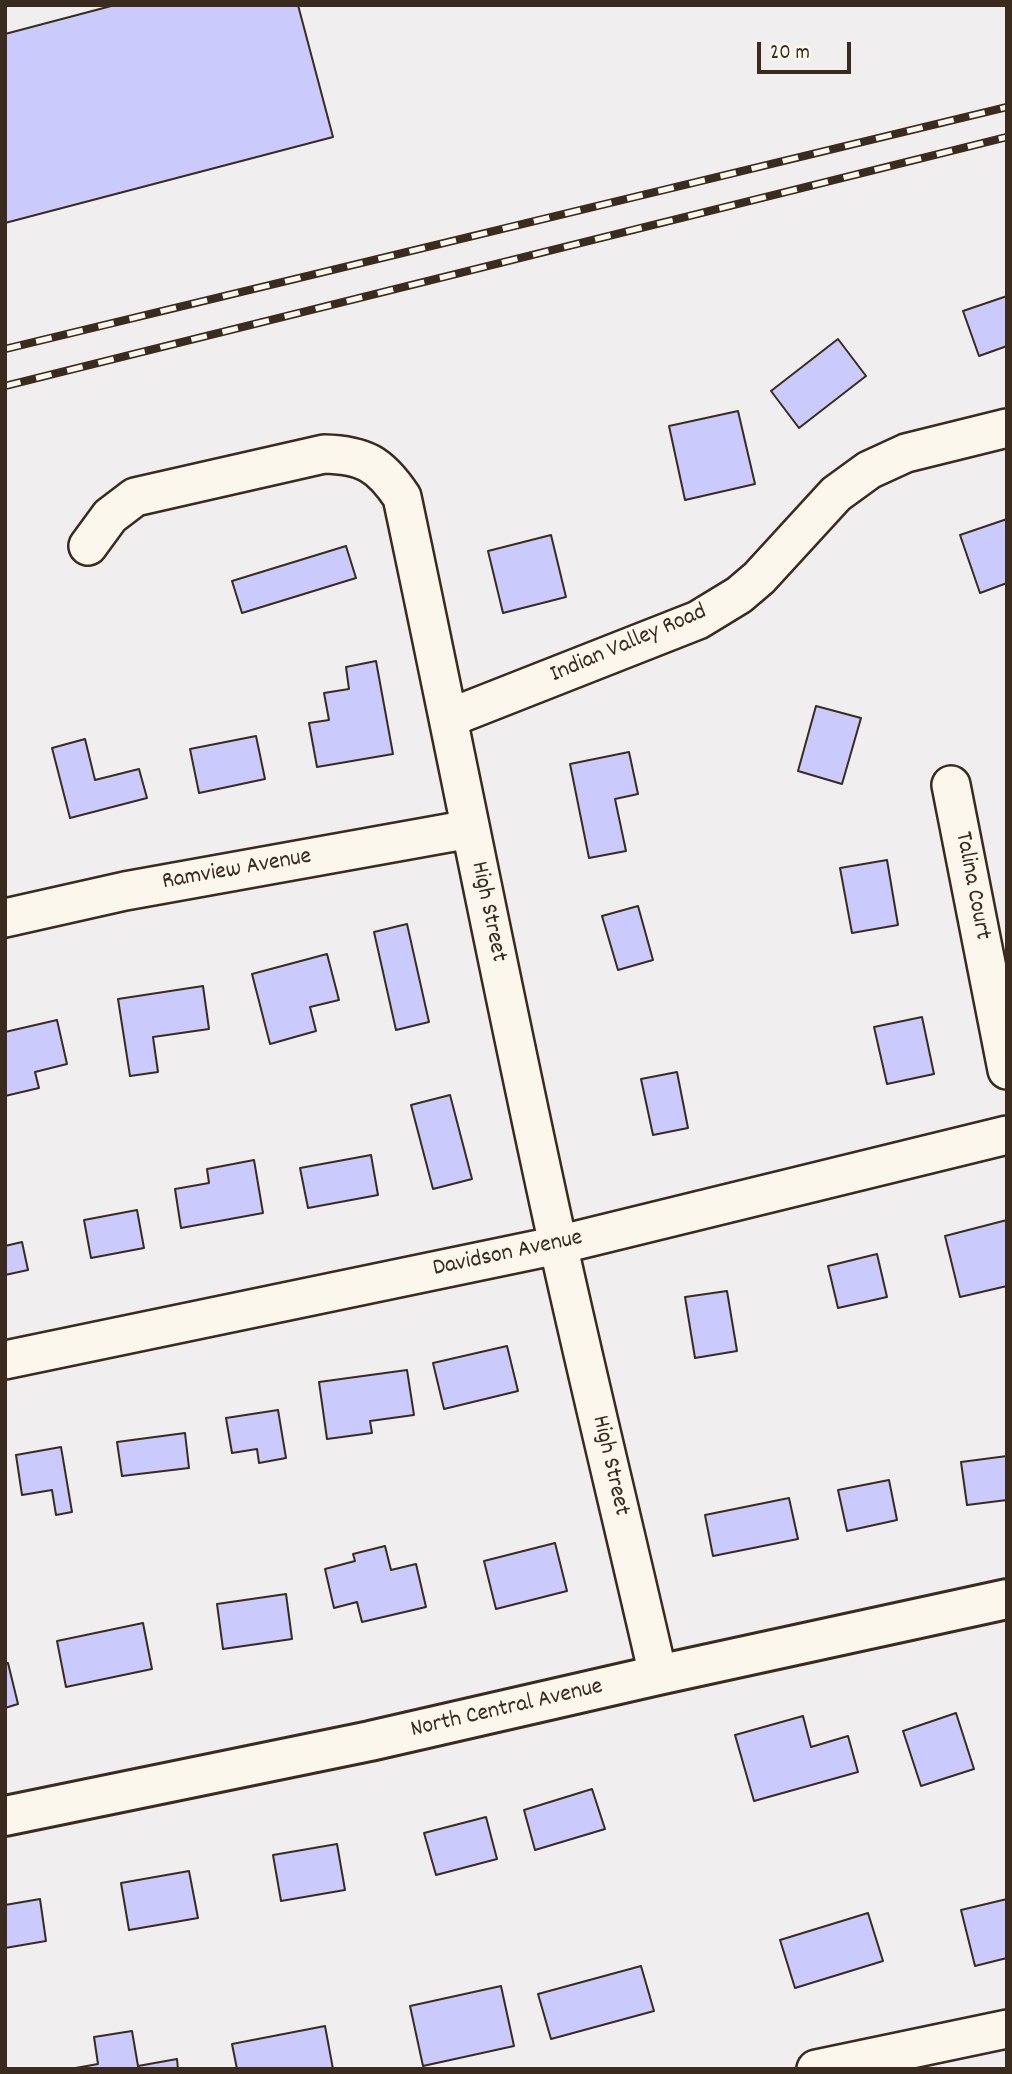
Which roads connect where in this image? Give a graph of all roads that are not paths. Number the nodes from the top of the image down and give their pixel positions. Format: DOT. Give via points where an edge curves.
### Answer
graph roads {
  1 [pos="1007,428"];
  2 [pos="88,546"];
  3 [pos="449,718"];
  4 [pos="951,785"];
  5 [pos="470,829"];
  6 [pos="5,918"];
  7 [pos="1007,1070"];
  8 [pos="1007,1135"];
  9 [pos="558,1245"];
  10 [pos="5,1360"];
  11 [pos="1007,1599"];
  12 [pos="658,1675"];
  13 [pos="5,1815"];
  14 [pos="1007,2029"];
  15 [pos="816,2069"];
  1 -- 3 [label="street, Indian Valley Road" via="906,453 869,470 836,494 759,578 698,620"];
  2 -- 3 [label="street, High Street" via="110,516 135,497 324,454 349,455 372,463 402,497"];
  3 -- 5 [label="street, High Street"];
  4 -- 7 [label="street, Talina Court"];
  5 -- 6 [label="street, Ramview Avenue" via="125,891"];
  5 -- 9 [label="street, High Street"];
  8 -- 9 [label="street, Davidson Avenue"];
  9 -- 10 [label="street, Davidson Avenue"];
  9 -- 12 [label="street, High Street"];
  11 -- 12 [label="main road, North Central Avenue"];
  12 -- 13 [label="main road, North Central Avenue" via="370,1741"];
  14 -- 15 [label="street"];
}
